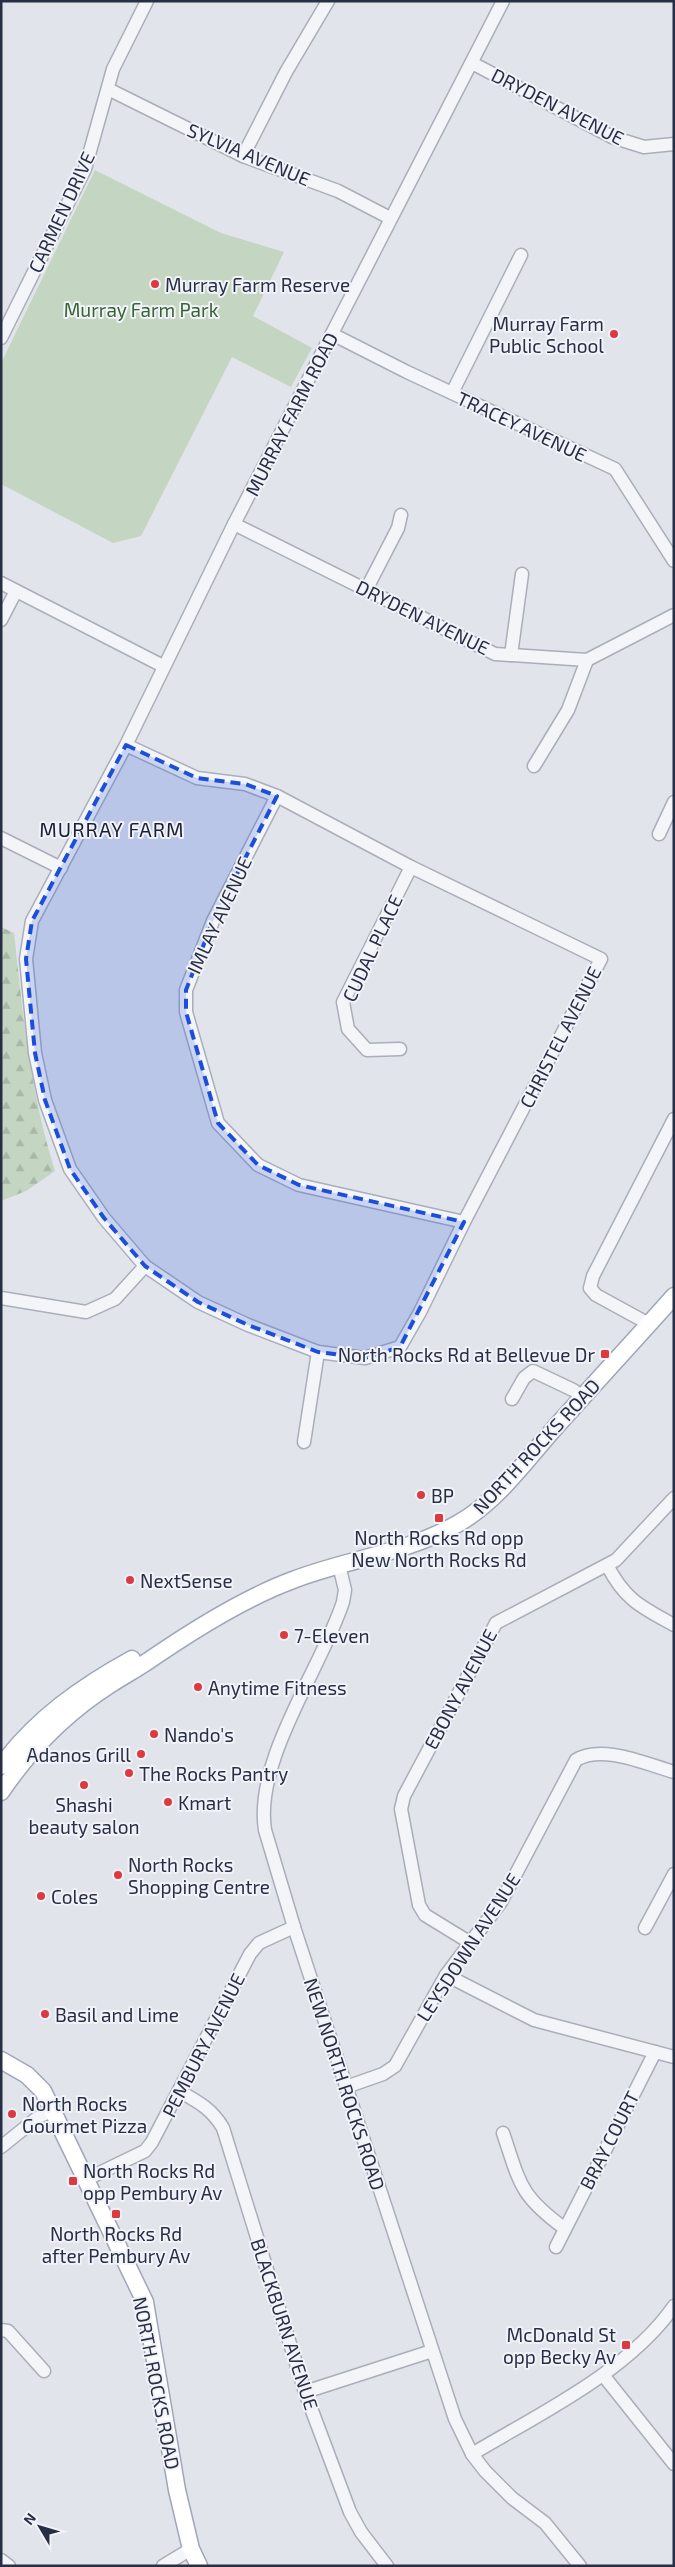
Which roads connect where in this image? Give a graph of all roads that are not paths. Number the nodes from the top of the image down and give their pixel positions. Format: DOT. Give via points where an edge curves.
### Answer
graph roads {
  1 [pos="147,1"];
  2 [pos="328,1"];
  3 [pos="503,1"];
  4 [pos="472,63"];
  5 [pos="108,89"];
  6 [pos="674,144"];
  7 [pos="243,156"];
  8 [pos="390,218"];
  9 [pos="521,255"];
  10 [pos="332,334"];
  11 [pos="1,338"];
  12 [pos="452,393"];
  13 [pos="401,516"];
  14 [pos="234,524"];
  15 [pos="674,561"];
  16 [pos="522,574"];
  17 [pos="1,583"];
  18 [pos="366,590"];
  19 [pos="16,591"];
  20 [pos="674,615"];
  21 [pos="1,620"];
  22 [pos="510,655"];
  23 [pos="587,660"];
  24 [pos="163,666"];
  25 [pos="126,745"];
  26 [pos="534,766"];
  27 [pos="277,796"];
  28 [pos="674,802"];
  29 [pos="659,834"];
  30 [pos="1,838"];
  31 [pos="411,867"];
  32 [pos="61,868"];
  33 [pos="400,1050"];
  34 [pos="674,1119"];
  35 [pos="464,1222"];
  36 [pos="145,1266"];
  37 [pos="674,1296"];
  38 [pos="1,1298"];
  39 [pos="649,1324"];
  40 [pos="318,1352"];
  41 [pos="582,1397"];
  42 [pos="512,1399"];
  43 [pos="304,1442"];
  44 [pos="674,1498"];
  45 [pos="339,1565"];
  46 [pos="607,1565"];
  47 [pos="674,1625"];
  48 [pos="179,1639"];
  49 [pos="1,1766"];
  50 [pos="674,1772"];
  51 [pos="1,1792"];
  52 [pos="674,1874"];
  53 [pos="294,1927"];
  54 [pos="645,1928"];
  55 [pos="469,1942"];
  56 [pos="446,1975"];
  57 [pos="655,2052"];
  58 [pos="674,2057"];
  59 [pos="1,2060"];
  60 [pos="346,2087"];
  61 [pos="179,2092"];
  62 [pos="53,2110"];
  63 [pos="503,2133"];
  64 [pos="1,2147"];
  65 [pos="87,2179"];
  66 [pos="564,2228"];
  67 [pos="556,2247"];
  68 [pos="674,2306"];
  69 [pos="1,2330"];
  70 [pos="432,2351"];
  71 [pos="44,2371"];
  72 [pos="603,2375"];
  73 [pos="305,2392"];
  74 [pos="472,2454"];
  75 [pos="674,2464"];
  76 [pos="191,2550"];
  77 [pos="1,2560"];
  78 [pos="9,2566"];
  79 [pos="163,2566"];
  80 [pos="199,2566"];
  81 [pos="387,2566"];
  82 [pos="580,2566"];
  1 -- 5 [label="street, CARMEN DRIVE" via="113,69"];
  2 -- 7 [label="street" via="286,72"];
  3 -- 4 [label="street, MURRAY FARM ROAD"];
  4 -- 6 [label="street, DRYDEN AVENUE" via="612,137 644,147"];
  4 -- 8 [label="street, MURRAY FARM ROAD"];
  5 -- 7 [label="street, SYLVIA AVENUE"];
  5 -- 11 [label="street, CARMEN DRIVE" via="85,169"];
  7 -- 8 [label="street, SYLVIA AVENUE" via="338,191"];
  8 -- 10 [label="street, MURRAY FARM ROAD"];
  9 -- 12 [label="street"];
  10 -- 12 [label="street, TRACEY AVENUE"];
  10 -- 14 [label="street, MURRAY FARM ROAD"];
  12 -- 15 [label="street, TRACEY AVENUE" via="615,469"];
  13 -- 18 [label="street"];
  14 -- 18 [label="street, DRYDEN AVENUE"];
  14 -- 24 [label="street, MURRAY FARM ROAD"];
  16 -- 22 [label="street"];
  17 -- 19 [label="street"];
  18 -- 22 [label="street, DRYDEN AVENUE" via="495,654"];
  19 -- 21 [label="street"];
  19 -- 24 [label="street"];
  20 -- 23 [label="street"];
  22 -- 23 [label="street, DRYDEN AVENUE"];
  23 -- 26 [label="street" via="568,710"];
  24 -- 25 [label="street, MURRAY FARM ROAD"];
  25 -- 27 [label="street, CHRISTEL AVENUE" via="197,778 245,784"];
  25 -- 32 [label="street, MURRAY FARM ROAD"];
  27 -- 31 [label="street, CHRISTEL AVENUE"];
  27 -- 35 [label="street, IMLAY AVENUE" via="212,921 186,990 186,1012 218,1124 258,1165 299,1185"];
  28 -- 29 [label="street"];
  30 -- 32 [label="street"];
  31 -- 33 [label="street, CUDAL PLACE" via="343,1002 348,1029 367,1050"];
  31 -- 35 [label="street, CHRISTEL AVENUE" via="601,959"];
  32 -- 36 [label="street, CHRISTEL AVENUE" via="32,920 26,959 35,1053 44,1100 70,1169 104,1218"];
  34 -- 39 [label="street" via="593,1276 590,1288 596,1295"];
  35 -- 40 [label="street, CHRISTEL AVENUE" via="400,1347 365,1358"];
  36 -- 38 [label="street" via="115,1299 86,1312"];
  36 -- 40 [label="street, CHRISTEL AVENUE" via="198,1302"];
  37 -- 39 [label="main road, NORTH ROCKS ROAD"];
  39 -- 41 [label="main road, NORTH ROCKS ROAD"];
  40 -- 43 [label="street"];
  41 -- 42 [label="street" via="533,1371 524,1378"];
  41 -- 45 [label="main road, NORTH ROCKS ROAD" via="475,1513 418,1542"];
  44 -- 46 [label="street, EBONY AVENUE" via="625,1553"];
  45 -- 48 [label="main road, NORTH ROCKS ROAD" via="276,1587"];
  45 -- 53 [label="street, NEW NORTH ROCKS ROAD" via="345,1590 343,1602 283,1738 262,1814"];
  46 -- 47 [label="street" via="635,1604"];
  46 -- 55 [label="street, EBONY AVENUE" via="496,1622 404,1796 401,1809 419,1905 425,1915"];
  48 -- 49 [label="main road, NORTH ROCKS ROAD" via="148,1650 84,1686 48,1716"];
  48 -- 51 [label="main road, NORTH ROCKS ROAD" via="74,1712 44,1738"];
  50 -- 55 [label="street, LEYSDOWN AVENUE" via="606,1754 579,1752 501,1902"];
  52 -- 54 [label="street"];
  53 -- 60 [label="street, NEW NORTH ROCKS ROAD"];
  53 -- 61 [label="street, PEMBURY AVENUE" via="259,1944 250,1954"];
  55 -- 56 [label="street, LEYSDOWN AVENUE"];
  56 -- 57 [label="street" via="534,2020"];
  56 -- 60 [label="street, LEYSDOWN AVENUE" via="395,2066 383,2074"];
  57 -- 58 [label="street"];
  57 -- 66 [label="street, BRAY COURT"];
  59 -- 62 [label="main road, NORTH ROCKS ROAD" via="36,2083"];
  60 -- 70 [label="street, NEW NORTH ROCKS ROAD"];
  61 -- 65 [label="street, PEMBURY AVENUE" via="145,2151"];
  61 -- 73 [label="street, BLACKBURN AVENUE" via="206,2106 223,2128"];
  62 -- 64 [label="street" via="37,2118"];
  62 -- 65 [label="main road, NORTH ROCKS ROAD"];
  63 -- 66 [label="street" via="525,2193 539,2210"];
  65 -- 76 [label="main road, NORTH ROCKS ROAD" via="145,2302"];
  66 -- 67 [label="street, BRAY COURT"];
  68 -- 72 [label="street" via="630,2353"];
  69 -- 71 [label="street" via="8,2331"];
  70 -- 73 [label="street"];
  70 -- 74 [label="street, NEW NORTH ROCKS ROAD" via="455,2420"];
  72 -- 74 [label="street"];
  72 -- 75 [label="street"];
  73 -- 81 [label="street, BLACKBURN AVENUE" via="350,2512"];
  74 -- 82 [label="street, NEW NORTH ROCKS ROAD" via="498,2486 556,2535"];
  76 -- 79 [label="street"];
  76 -- 80 [label="main road, NORTH ROCKS ROAD"];
  77 -- 78 [label="street"];
}
